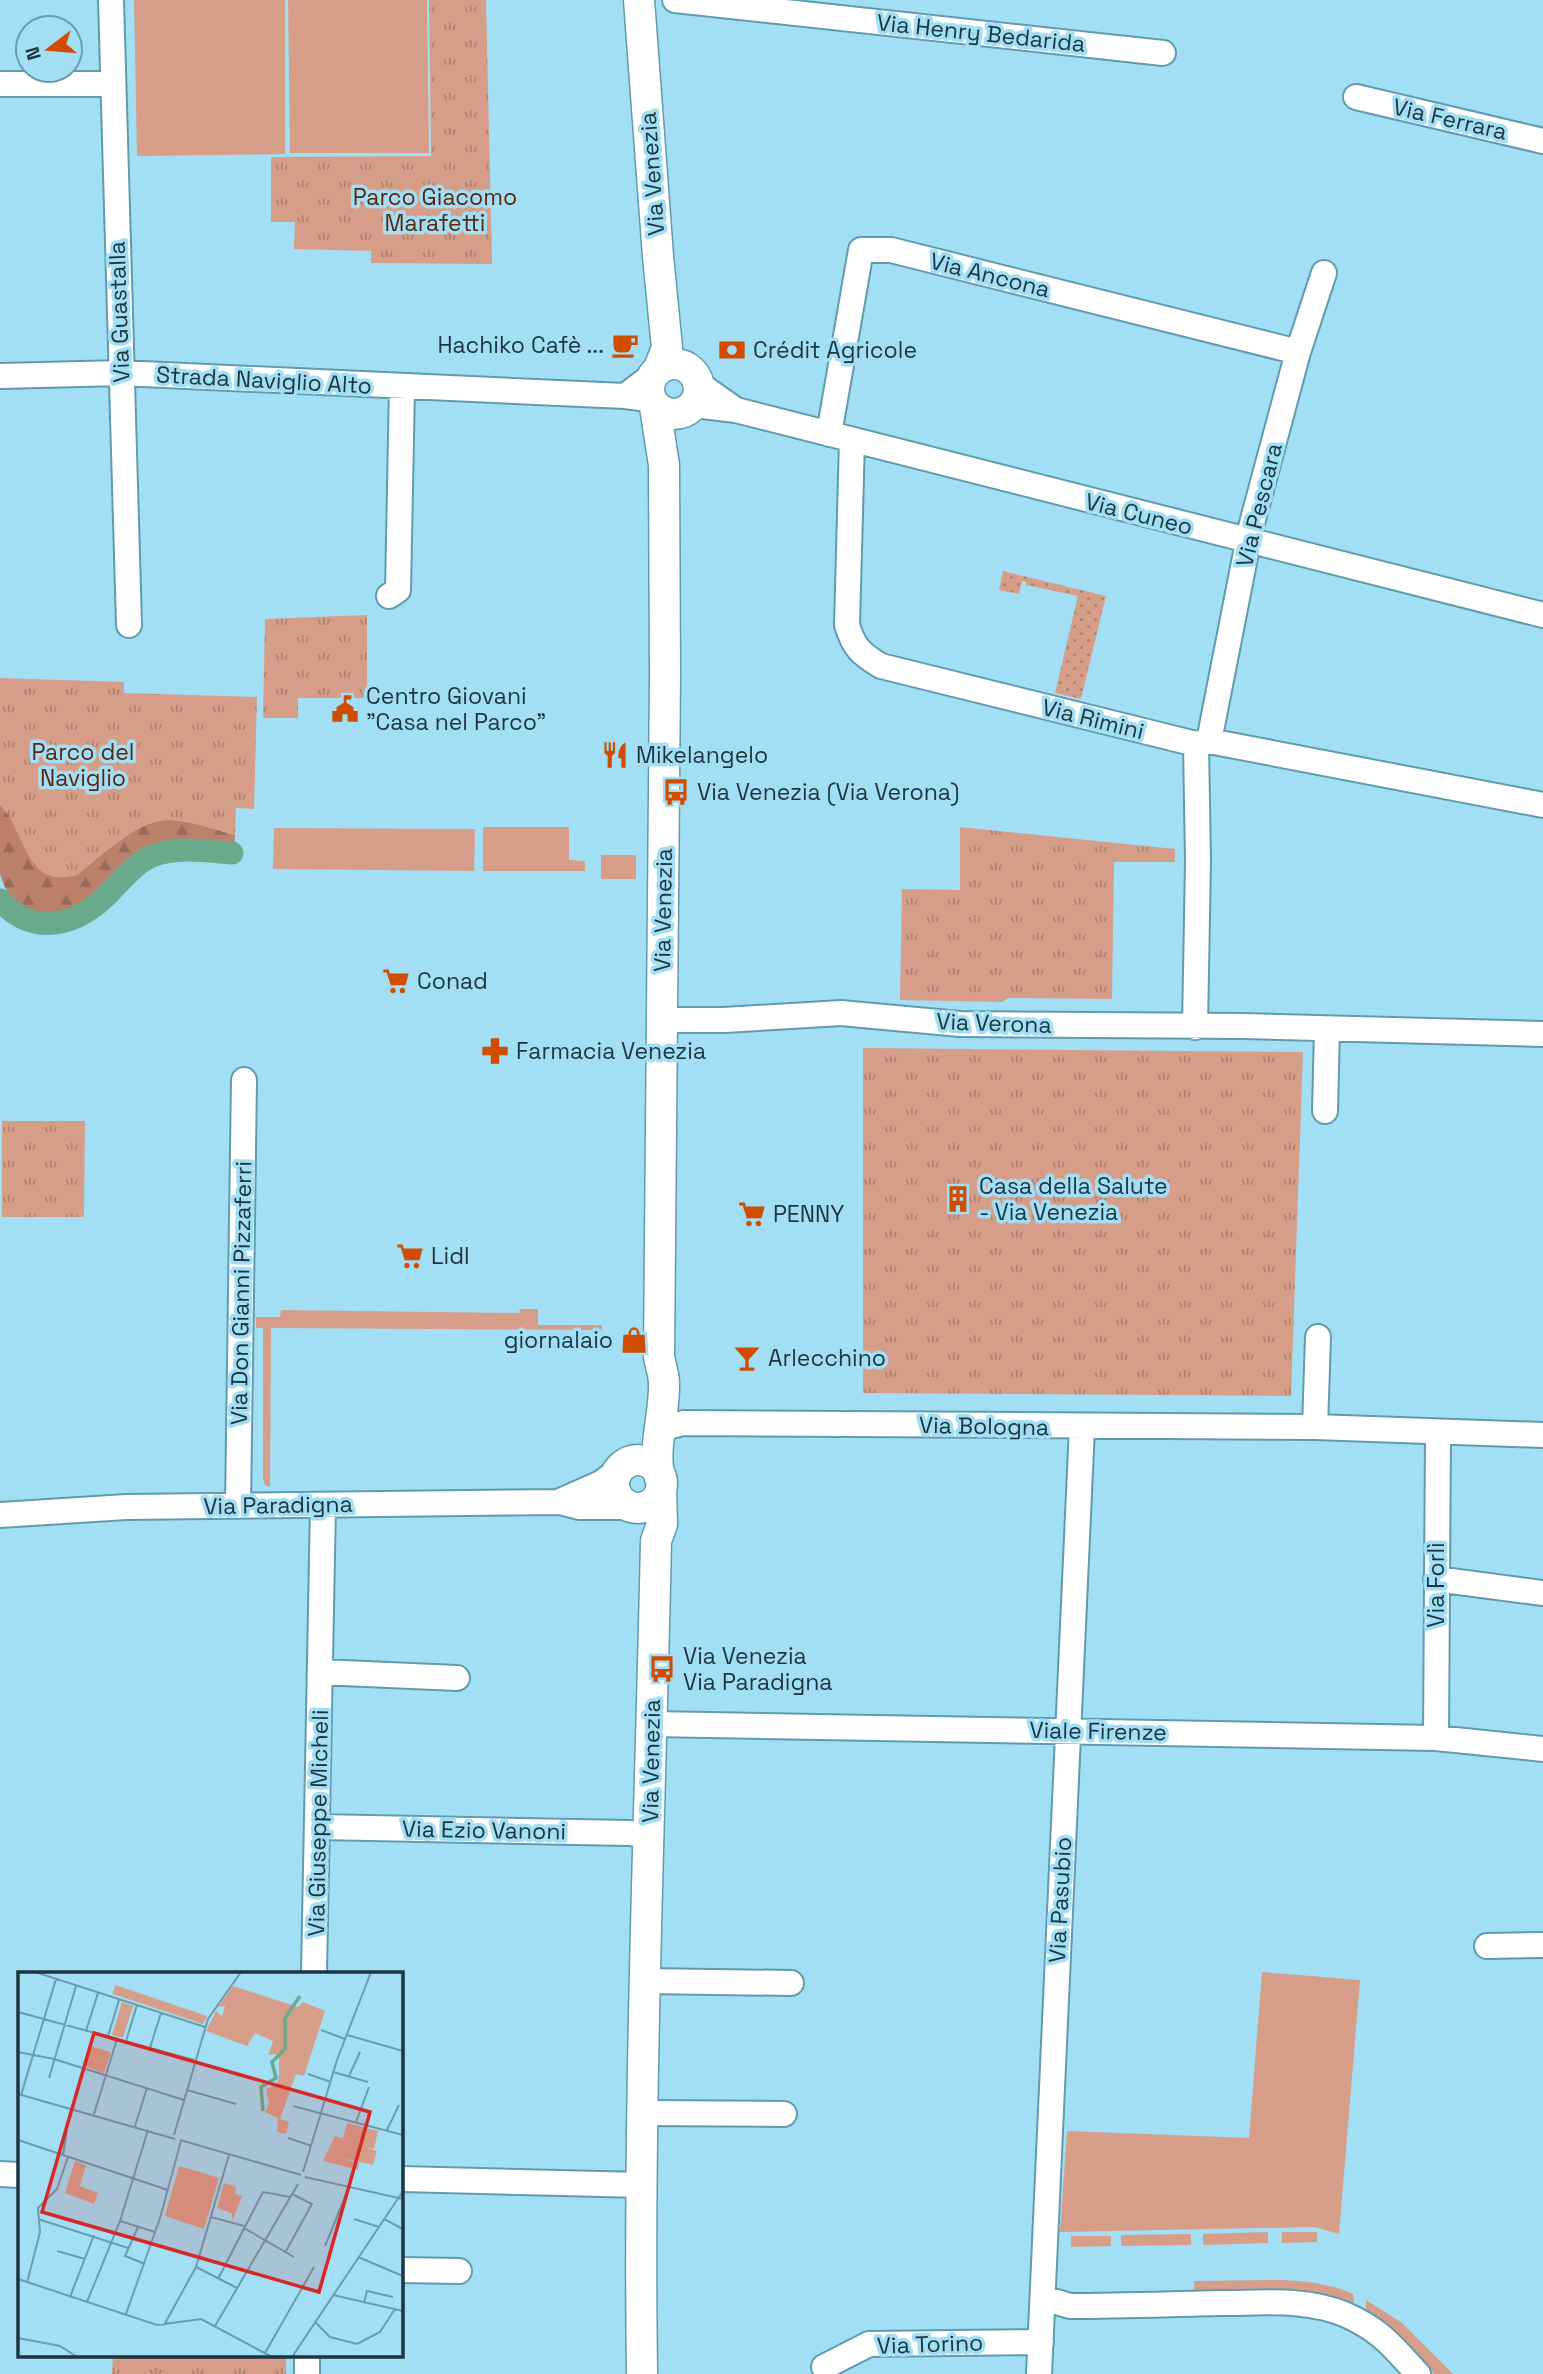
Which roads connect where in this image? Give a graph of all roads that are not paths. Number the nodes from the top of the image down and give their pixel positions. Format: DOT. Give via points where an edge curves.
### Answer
graph roads {
  1 [pos="111,0"];
  2 [pos="639,0"];
  3 [pos="675,0"];
  4 [pos="1163,53"];
  5 [pos="0,84"];
  6 [pos="113,84"];
  7 [pos="1356,97"];
  8 [pos="1543,141"];
  9 [pos="1324,273"];
  10 [pos="1298,352"];
  11 [pos="121,373"];
  12 [pos="0,376"];
  13 [pos="667,386"];
  14 [pos="402,387"];
  15 [pos="841,437"];
  16 [pos="1249,542"];
  17 [pos="389,596"];
  18 [pos="1543,615"];
  19 [pos="129,625"];
  20 [pos="1202,742"];
  21 [pos="1543,805"];
  22 [pos="662,1020"];
  23 [pos="1195,1027"];
  24 [pos="1327,1029"];
  25 [pos="1543,1034"];
  26 [pos="244,1080"];
  27 [pos="1325,1111"];
  28 [pos="1318,1337"];
  29 [pos="659,1356"];
  30 [pos="1082,1427"];
  31 [pos="1315,1427"];
  32 [pos="1438,1432"];
  33 [pos="1543,1435"];
  34 [pos="659,1438"];
  35 [pos="619,1469"];
  36 [pos="661,1483"];
  37 [pos="557,1502"];
  38 [pos="323,1504"];
  39 [pos="238,1506"];
  40 [pos="632,1507"];
  41 [pos="0,1514"];
  42 [pos="656,1541"];
  43 [pos="1436,1578"];
  44 [pos="1543,1592"];
  45 [pos="320,1672"];
  46 [pos="457,1678"];
  47 [pos="652,1724"];
  48 [pos="1068,1730"];
  49 [pos="1436,1738"];
  50 [pos="1543,1749"];
  51 [pos="318,1827"];
  52 [pos="649,1835"];
  53 [pos="1543,1945"];
  54 [pos="1487,1946"];
  55 [pos="314,1972"];
  56 [pos="646,1981"];
  57 [pos="791,1983"];
  58 [pos="643,2113"];
  59 [pos="784,2114"];
  60 [pos="0,2174"];
  61 [pos="18,2175"];
  62 [pos="402,2179"];
  63 [pos="642,2185"];
  64 [pos="402,2270"];
  65 [pos="459,2271"];
  66 [pos="1043,2298"];
  67 [pos="1041,2342"];
  68 [pos="307,2356"];
  69 [pos="824,2367"];
  70 [pos="307,2374"];
  71 [pos="642,2374"];
  72 [pos="1039,2374"];
  73 [pos="1419,2374"];
  1 -- 6 [label="street, Via Guastalla"];
  2 -- 13 [label="street, Via Venezia"];
  3 -- 4 [label="street, Via Henry Bedarida"];
  5 -- 6 [label="street"];
  6 -- 11 [label="street, Via Guastalla"];
  7 -- 8 [label="street, Via Ferrara"];
  9 -- 10 [label="street, Via Pescara"];
  10 -- 15 [label="street, Via Ancona" via="891,250 861,250"];
  10 -- 16 [label="street, Via Pescara"];
  11 -- 12 [label="street, Strada Naviglio Alto"];
  11 -- 14 [label="street, Strada Naviglio Alto"];
  11 -- 19 [label="street, Via Guastalla"];
  13 -- 14 [label="street, Strada Naviglio Alto"];
  13 -- 15 [label="street, Via Cuneo" via="736,410"];
  13 -- 22 [label="street, Via Venezia"];
  14 -- 17 [label="street, Strada Naviglio Alto" via="398,590"];
  15 -- 16 [label="street, Via Cuneo"];
  15 -- 20 [label="street, Via Rimini" via="848,625 853,644 866,657 881,666"];
  16 -- 18 [label="street, Via Cuneo"];
  16 -- 20 [label="street, Via Pescara"];
  20 -- 21 [label="street, Via Rimini"];
  20 -- 23 [label="street, Via Pescara"];
  22 -- 23 [label="street, Via Verona" via="841,1013 960,1024"];
  22 -- 29 [label="street, Via Venezia"];
  23 -- 24 [label="street, Via Verona"];
  24 -- 25 [label="street, Via Verona"];
  24 -- 27 [label="street"];
  26 -- 39 [label="street, Via Don Gianni Pizzaferri"];
  28 -- 31 [label="street"];
  29 -- 34 [label="street, Via Venezia" via="664,1384"];
  29 -- 35 [label="street, Via Venezia" via="648,1423"];
  30 -- 31 [label="street, Via Bologna"];
  30 -- 34 [label="street, Via Bologna" via="683,1423 668,1427"];
  30 -- 48 [label="street, Via Pasubio"];
  31 -- 32 [label="street, Via Bologna"];
  32 -- 33 [label="street, Via Bologna"];
  32 -- 43 [label="street, Via Forlì"];
  34 -- 36 [label="street, Via Venezia"];
  35 -- 36 [label="street" via="642,1461 653,1466"];
  35 -- 37 [label="street, Via Paradigna" via="601,1483"];
  35 -- 40 [label="street" via="615,1493"];
  36 -- 40 [label="street" via="651,1504"];
  36 -- 42 [label="street, Via Venezia" via="662,1524"];
  37 -- 38 [label="street, Via Paradigna"];
  37 -- 40 [label="street, Via Paradigna" via="579,1507"];
  38 -- 39 [label="street, Via Paradigna"];
  38 -- 45 [label="street, Via Giuseppe Micheli"];
  39 -- 41 [label="street, Via Paradigna"];
  40 -- 42 [label="street" via="645,1515"];
  42 -- 47 [label="street, Via Venezia"];
  43 -- 44 [label="street"];
  43 -- 49 [label="street, Via Forlì"];
  45 -- 46 [label="street"];
  45 -- 51 [label="street, Via Giuseppe Micheli"];
  47 -- 48 [label="street, Viale Firenze"];
  47 -- 52 [label="street, Via Venezia"];
  48 -- 49 [label="street, Viale Firenze"];
  48 -- 66 [label="street, Via Pasubio"];
  49 -- 50 [label="street, Viale Firenze"];
  51 -- 52 [label="street, Via Ezio Vanoni"];
  51 -- 55 [label="street, Via Giuseppe Micheli"];
  52 -- 56 [label="street, Via Venezia"];
  53 -- 54 [label="street"];
  56 -- 57 [label="street"];
  56 -- 58 [label="street, Via Venezia"];
  58 -- 59 [label="street"];
  58 -- 63 [label="street, Via Venezia"];
  60 -- 61 [label="street"];
  62 -- 63 [label="street"];
  63 -- 71 [label="street, Via Venezia"];
  64 -- 65 [label="street"];
  66 -- 67 [label="street, Via Pasubio"];
  66 -- 73 [label="street" via="1070,2306 1275,2302 1317,2306 1344,2314 1376,2332"];
  67 -- 69 [label="street, Via Torino" via="869,2344"];
  67 -- 72 [label="street, Via Pasubio"];
  68 -- 70 [label="street"];
}
